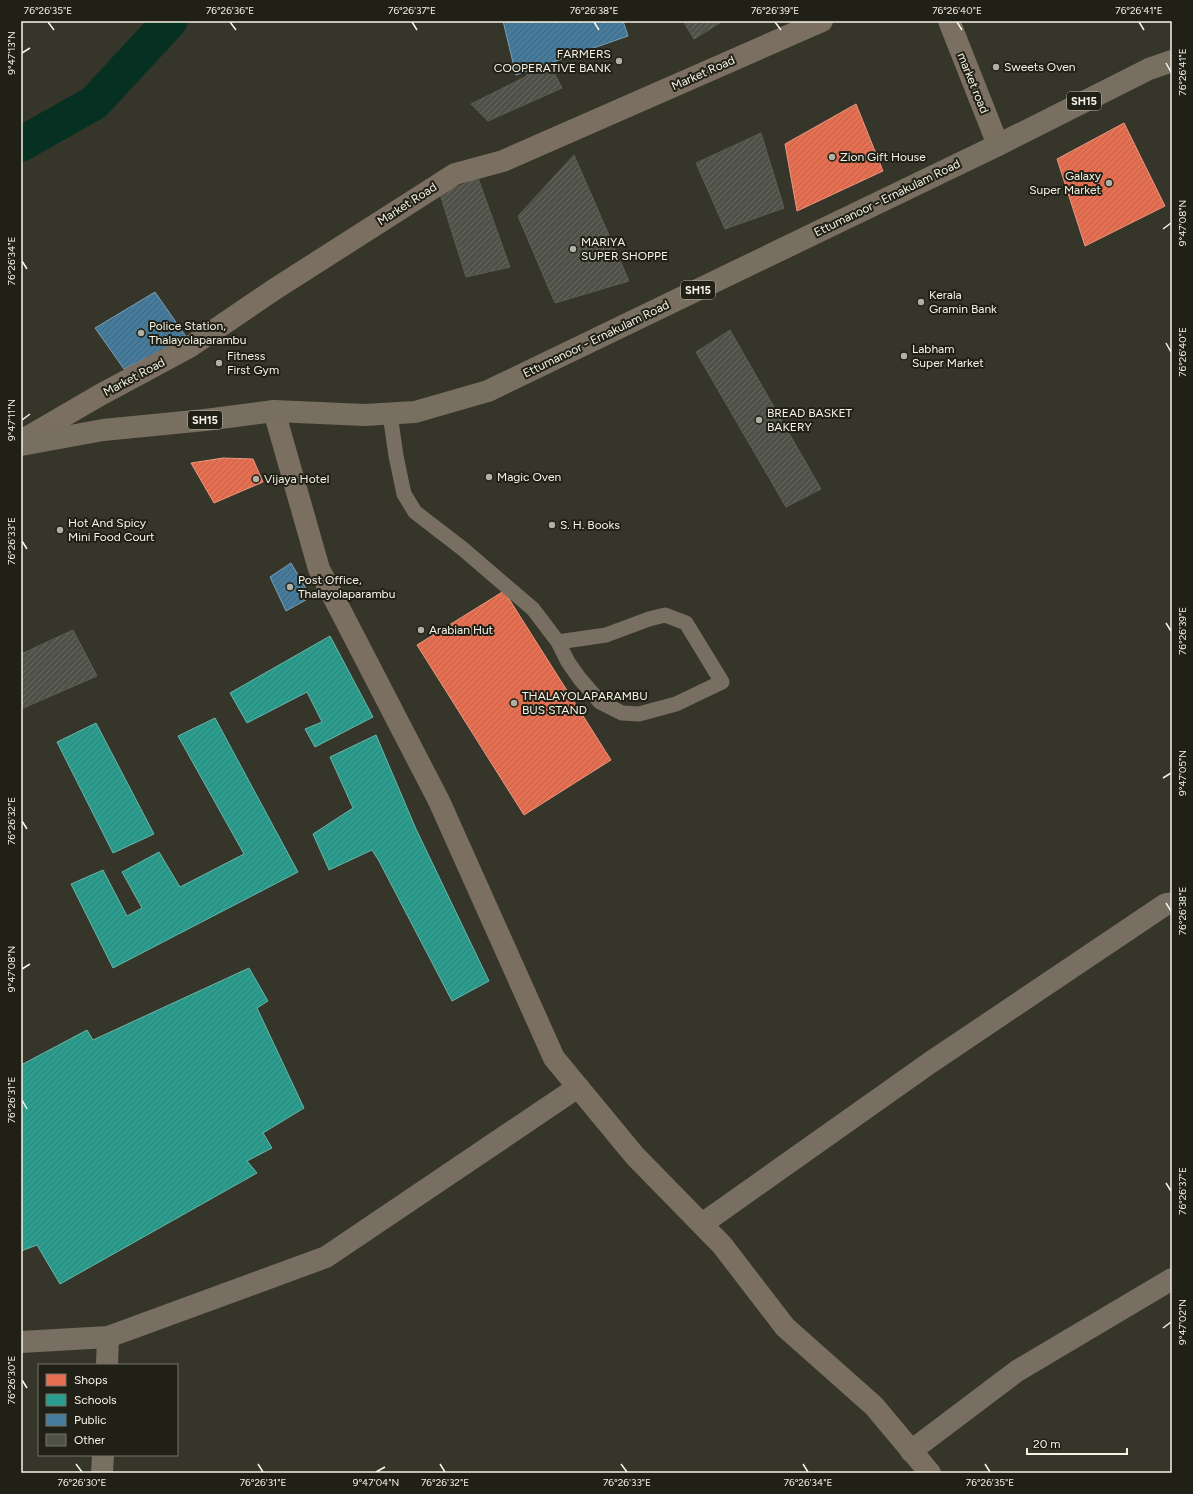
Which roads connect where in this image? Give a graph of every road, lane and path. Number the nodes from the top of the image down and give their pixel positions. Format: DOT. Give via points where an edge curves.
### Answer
graph roads {
  1 [pos="822,21"];
  2 [pos="949,21"];
  3 [pos="1172,61"];
  4 [pos="998,145"];
  5 [pos="274,411"];
  6 [pos="390,414"];
  7 [pos="21,441"];
  8 [pos="21,445"];
  9 [pos="558,642"];
  10 [pos="1172,903"];
  11 [pos="578,1087"];
  12 [pos="702,1224"];
  13 [pos="1172,1279"];
  14 [pos="108,1337"];
  15 [pos="21,1342"];
  16 [pos="107,1364"];
  17 [pos="911,1451"];
  18 [pos="102,1456"];
  19 [pos="102,1473"];
  20 [pos="930,1473"];
  1 -- 7 [label="main road, Market Road" via="504,161 455,174 275,288 191,346 100,394"];
  2 -- 4 [label="main road, market road"];
  3 -- 4 [label="main road, Ettumanoor - Ernakulam Road / SH15" via="1149,69"];
  4 -- 6 [label="main road, Ettumanoor - Ernakulam Road / SH15" via="488,391 415,412"];
  5 -- 6 [label="main road, Ettumanoor - Ernakulam Road / SH15"];
  5 -- 8 [label="main road, Ettumanoor - Ernakulam Road / SH15" via="102,430"];
  5 -- 11 [label="main road" via="320,569 439,801 554,1058"];
  6 -- 9 [label="lane" via="404,494 415,512 533,609"];
  9 -- 9 [label="lane" via="606,635 665,615 686,623 722,682 676,704 639,714 622,713 600,702 568,662"];
  10 -- 12 [label="street" via="1166,904 931,1062"];
  11 -- 12 [label="main road" via="635,1156"];
  11 -- 14 [label="street" via="326,1257"];
  12 -- 17 [label="main road" via="722,1245 785,1327 874,1406"];
  13 -- 17 [label="street" via="1017,1371"];
  14 -- 15 [label="street"];
  14 -- 16 [label="street"];
  17 -- 20 [label="main road"];
  18 -- 19 [label="street"];
}
